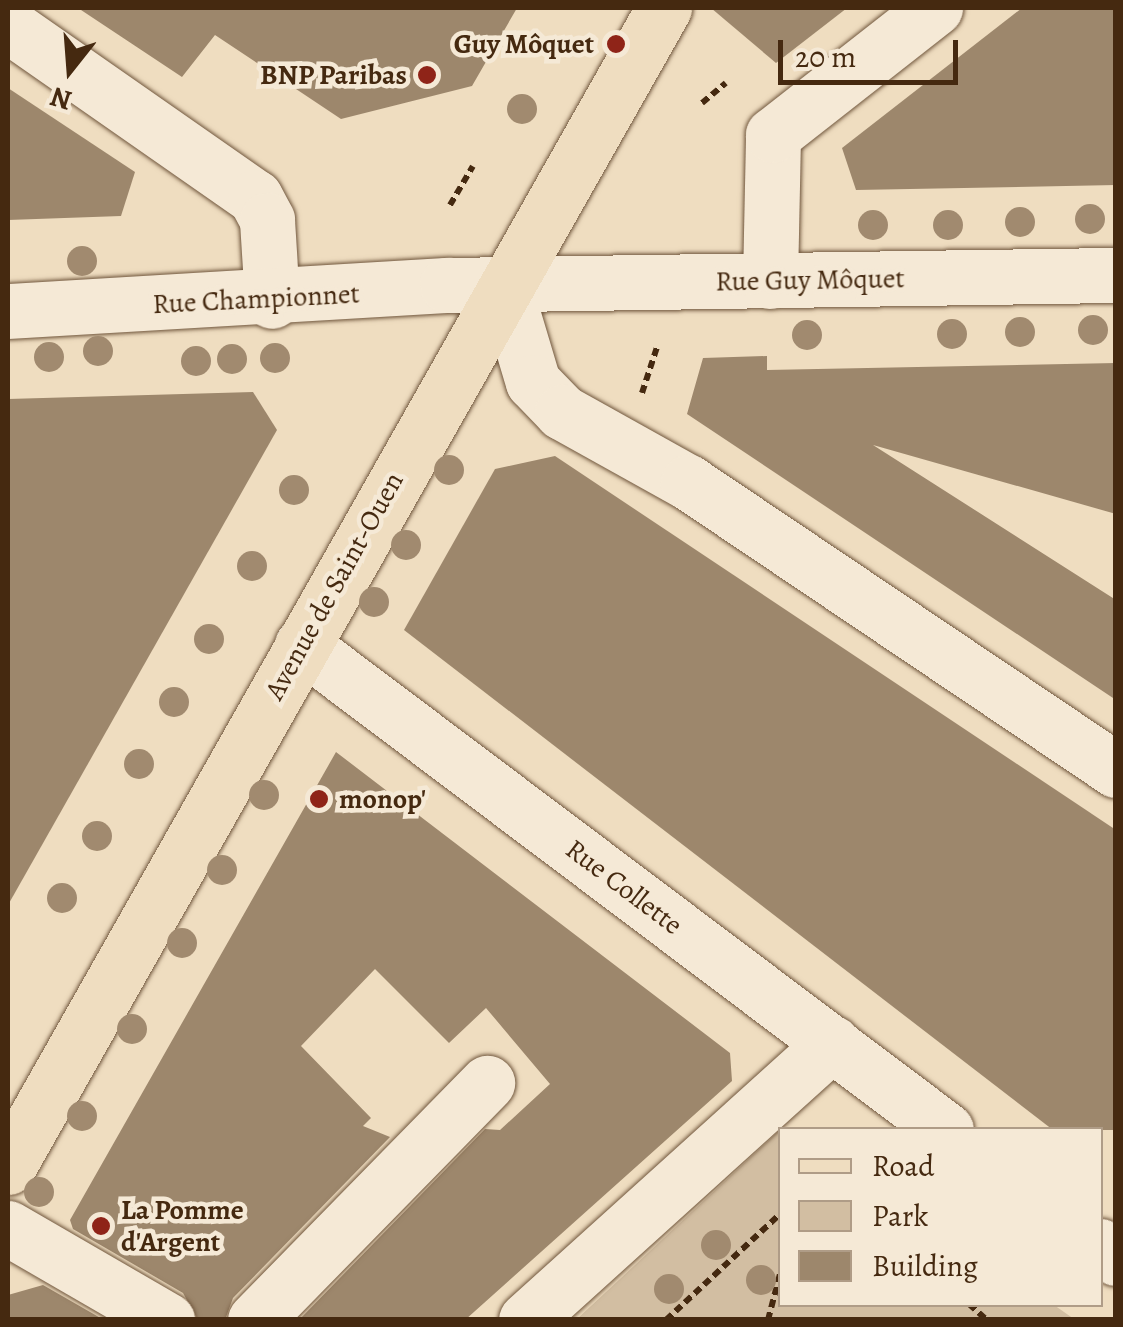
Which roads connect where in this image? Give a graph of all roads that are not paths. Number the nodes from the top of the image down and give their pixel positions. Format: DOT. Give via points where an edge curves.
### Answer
graph roads {
  1 [pos="664,8"];
  2 [pos="935,8"];
  3 [pos="8,26"];
  4 [pos="1116,275"];
  5 [pos="770,282"];
  6 [pos="504,286"];
  7 [pos="272,301"];
  8 [pos="8,311"];
  9 [pos="302,644"];
  10 [pos="1116,770"];
  11 [pos="833,1043"];
  12 [pos="487,1083"];
  13 [pos="942,1127"];
  14 [pos="8,1167"];
  15 [pos="8,1228"];
  16 [pos="167,1320"];
  17 [pos="255,1320"];
  18 [pos="526,1320"];
  1 -- 6 [label="main road, Avenue de Saint-Ouen"];
  2 -- 5 [label="street" via="773,135"];
  3 -- 7 [label="street" via="255,197 267,220"];
  4 -- 5 [label="street, Rue Guy Môquet"];
  5 -- 6 [label="street, Rue Guy Môquet"];
  6 -- 7 [label="street, Rue Championnet"];
  6 -- 9 [label="main road, Avenue de Saint-Ouen"];
  6 -- 10 [label="street" via="534,382 562,412 688,482"];
  7 -- 8 [label="street, Rue Championnet"];
  9 -- 11 [label="street, Rue Collette"];
  9 -- 14 [label="main road, Avenue de Saint-Ouen"];
  11 -- 13 [label="street, Rue Collette"];
  11 -- 18 [label="street" via="774,1088"];
  12 -- 17 [label="street"];
  15 -- 16 [label="street"];
}
